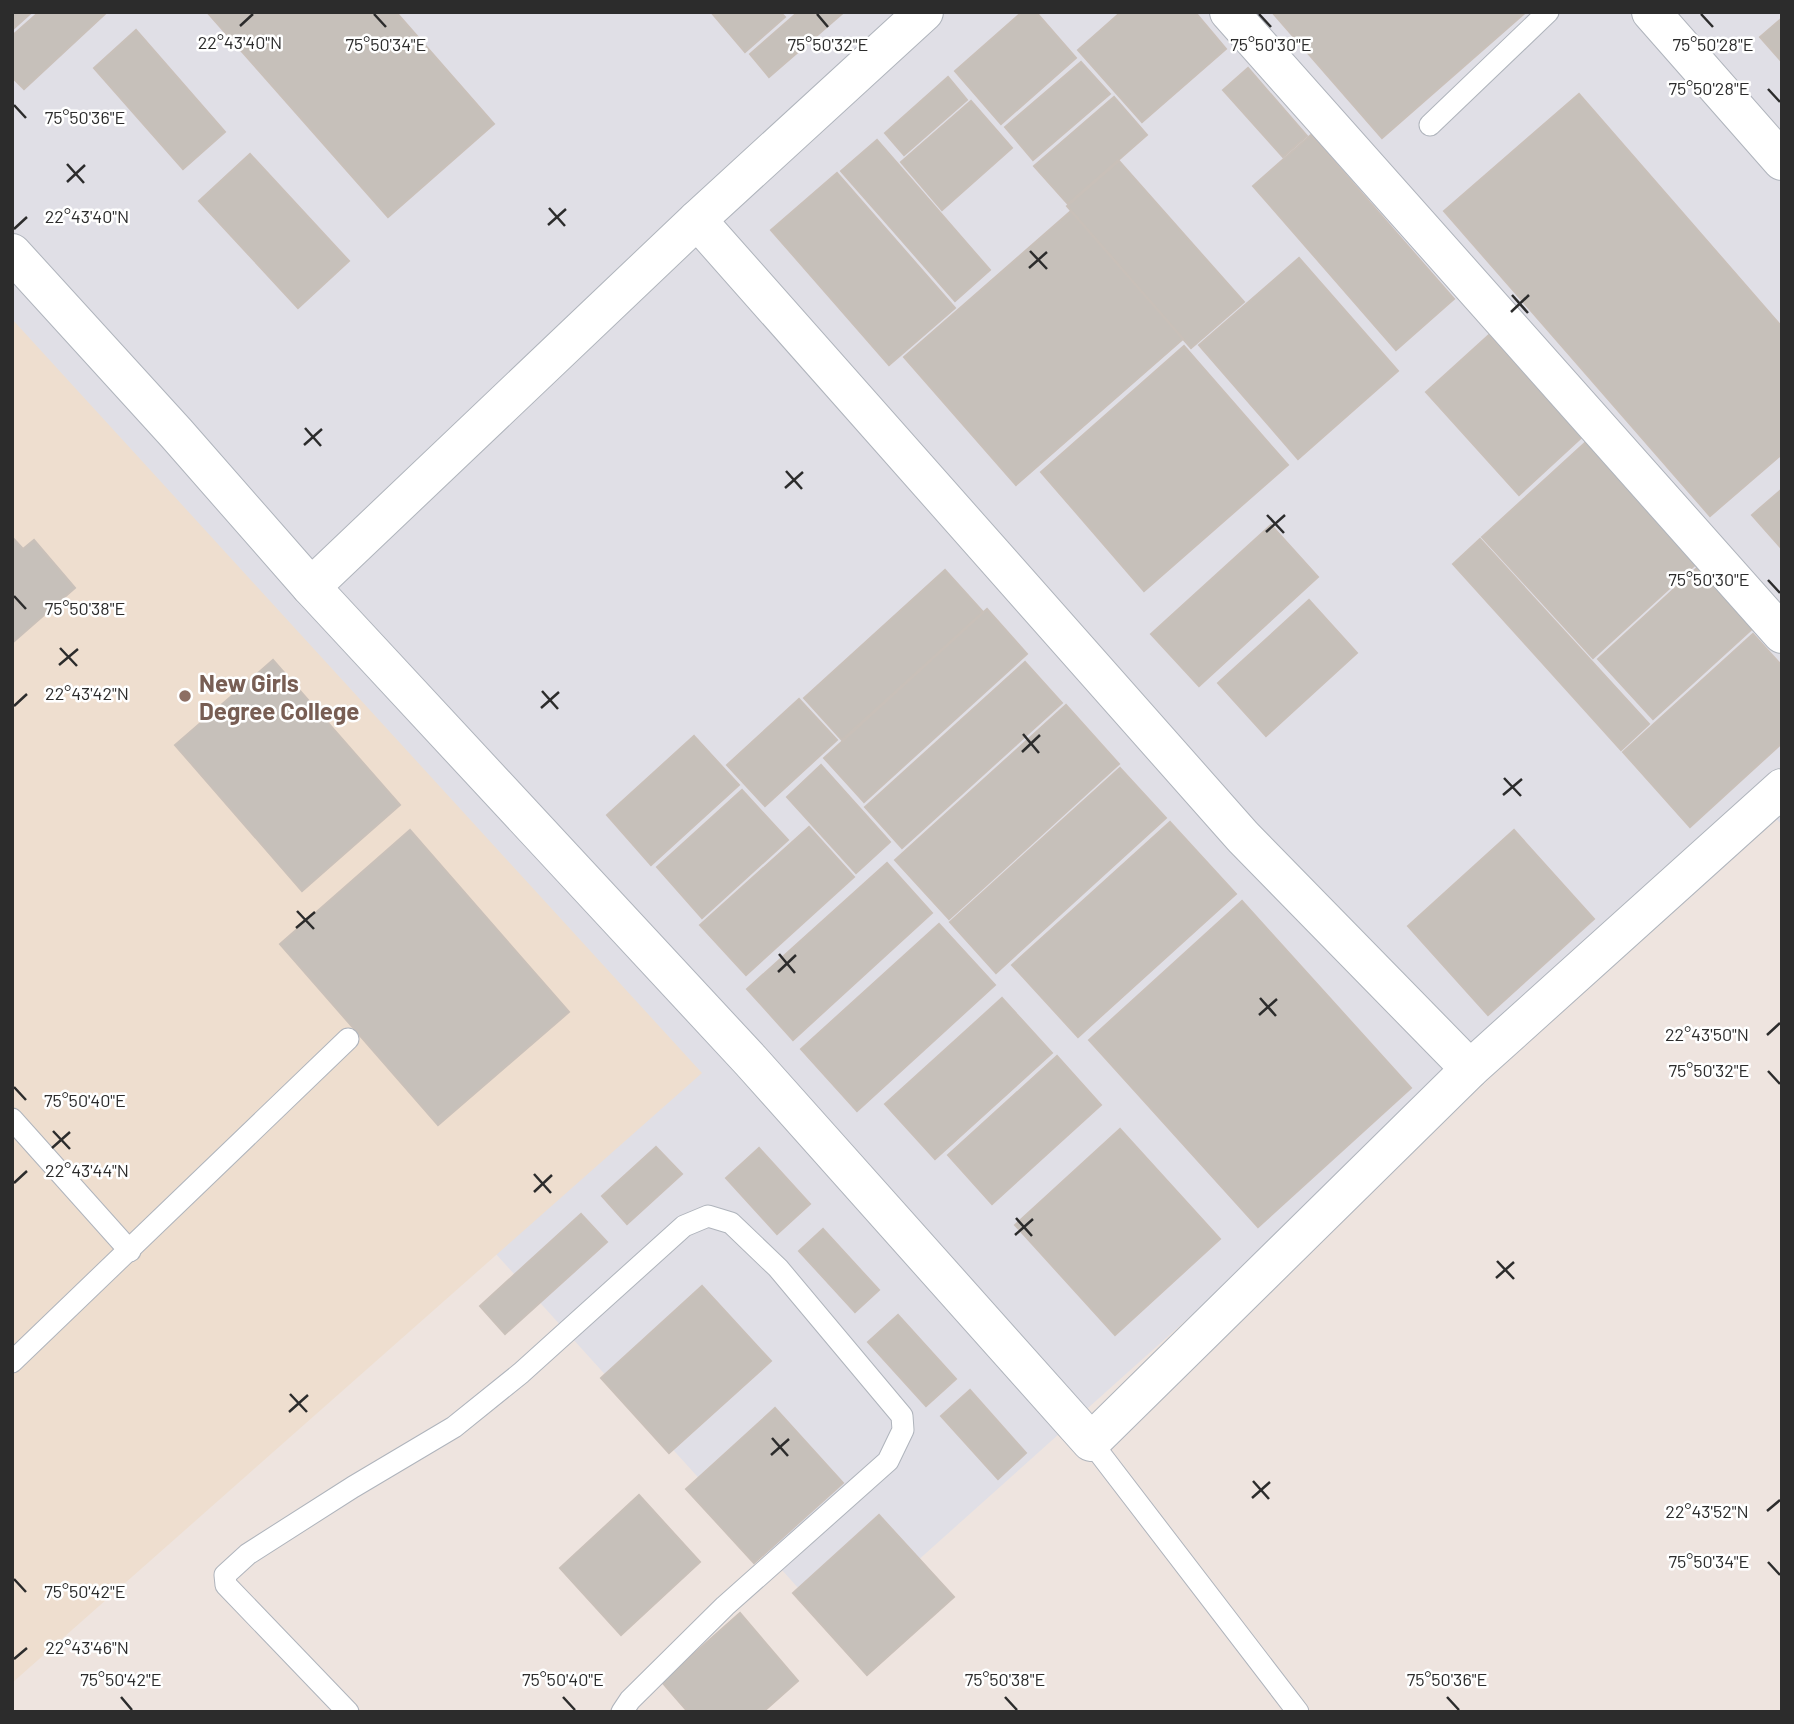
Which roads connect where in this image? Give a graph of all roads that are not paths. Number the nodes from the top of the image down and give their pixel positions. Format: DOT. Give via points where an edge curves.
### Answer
graph roads {
  1 [pos="924,12"];
  2 [pos="1229,12"];
  3 [pos="1548,12"];
  4 [pos="1651,12"];
  5 [pos="1430,125"];
  6 [pos="1782,161"];
  7 [pos="697,220"];
  8 [pos="12,253"];
  9 [pos="311,587"];
  10 [pos="1782,634"];
  11 [pos="1782,788"];
  12 [pos="348,1039"];
  13 [pos="1470,1069"];
  14 [pos="12,1119"];
  15 [pos="130,1251"];
  16 [pos="12,1362"];
  17 [pos="1091,1442"];
  18 [pos="348,1712"];
  19 [pos="622,1712"];
  20 [pos="1298,1712"];
  1 -- 7 [label="street"];
  2 -- 10 [label="street"];
  3 -- 5 [label="lane"];
  4 -- 6 [label="street"];
  7 -- 9 [label="street"];
  7 -- 13 [label="street" via="1243,837"];
  8 -- 9 [label="street"];
  9 -- 17 [label="street" via="751,1060"];
  11 -- 13 [label="street"];
  12 -- 15 [label="lane"];
  13 -- 17 [label="street"];
  14 -- 15 [label="lane"];
  15 -- 16 [label="lane"];
  17 -- 20 [label="lane"];
  18 -- 19 [label="lane" via="231,1591 225,1575 271,1539 454,1427 684,1227 708,1216 731,1223 778,1268 902,1416 903,1430 888,1461 725,1606"];
}
